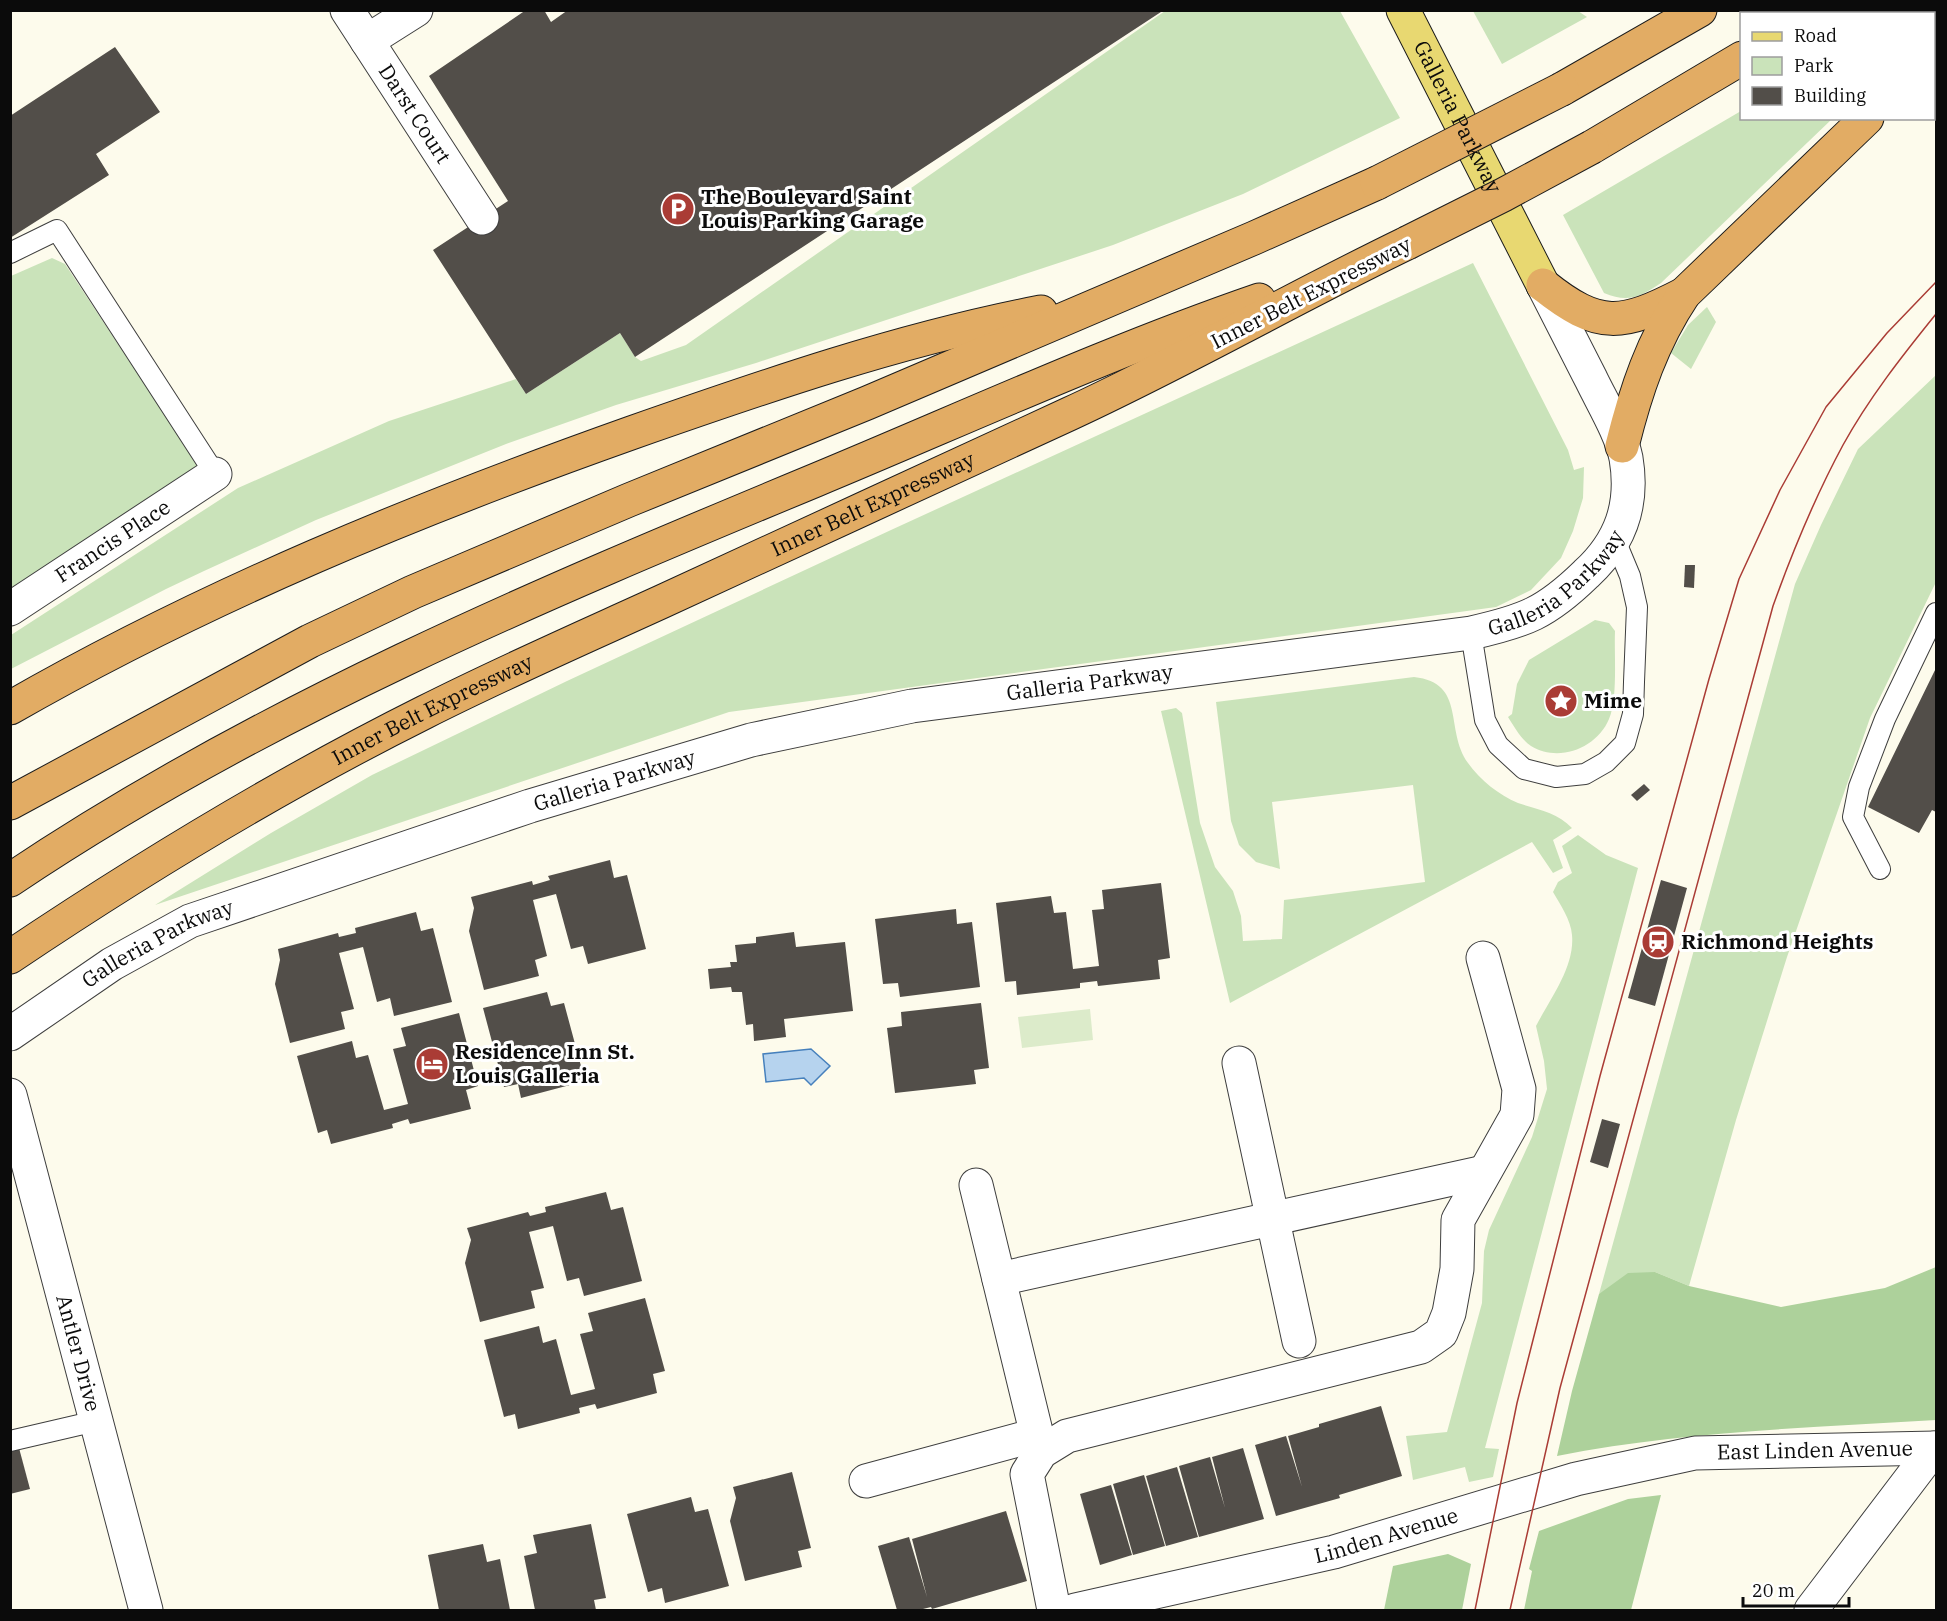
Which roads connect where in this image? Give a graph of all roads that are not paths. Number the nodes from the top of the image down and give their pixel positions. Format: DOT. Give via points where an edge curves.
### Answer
graph roads {
  1 [pos="347,10"];
  2 [pos="416,10"];
  3 [pos="1403,10"];
  4 [pos="1700,10"];
  5 [pos="367,41"];
  6 [pos="1740,59"];
  7 [pos="1865,120"];
  8 [pos="482,218"];
  9 [pos="10,253"];
  10 [pos="1346,272"];
  11 [pos="1543,285"];
  12 [pos="1684,294"];
  13 [pos="1107,299"];
  14 [pos="1622,446"];
  15 [pos="215,474"];
  16 [pos="1615,540"];
  17 [pos="10,609"];
  18 [pos="1936,613"];
  19 [pos="1471,633"];
  20 [pos="10,708"];
  21 [pos="129,738"];
  22 [pos="10,803"];
  23 [pos="10,821"];
  24 [pos="1880,869"];
  25 [pos="10,880"];
  26 [pos="10,957"];
  27 [pos="1483,958"];
  28 [pos="10,1034"];
  29 [pos="1239,1063"];
  30 [pos="10,1095"];
  31 [pos="1484,1172"];
  32 [pos="976,1185"];
  33 [pos="1272,1218"];
  34 [pos="999,1279"];
  35 [pos="1299,1341"];
  36 [pos="96,1420"];
  37 [pos="10,1441"];
  38 [pos="1039,1443"];
  39 [pos="1935,1448"];
  40 [pos="1695,1453"];
  41 [pos="866,1481"];
  42 [pos="146,1611"];
  43 [pos="1054,1611"];
  44 [pos="1075,1611"];
  45 [pos="1811,1611"];
  1 -- 5 [label="street, Darst Court"];
  2 -- 5 [label="street"];
  3 -- 11 [label="main road, Galleria Parkway"];
  4 -- 13 [label="highway, bridge" via="1562,89 1377,183"];
  5 -- 8 [label="street, Darst Court"];
  6 -- 10 [label="highway, Inner Belt Expressway, bridge" via="1592,147"];
  7 -- 12 [label="highway"];
  9 -- 15 [label="lane" via="57,230"];
  10 -- 25 [label="highway" via="1146,341 445,640 222,752"];
  10 -- 26 [label="highway, Inner Belt Expressway" via="1190,356 1071,413 425,712 198,837"];
  11 -- 12 [label="highway" via="1588,314 1625,319"];
  11 -- 14 [label="street, Galleria Parkway"];
  12 -- 14 [label="highway" via="1646,365"];
  13 -- 20 [label="highway" via="910,343 705,407 531,469 293,566 174,622"];
  13 -- 21 [label="highway" via="413,592 310,641"];
  14 -- 16 [label="street, Galleria Parkway" via="1628,489 1625,518"];
  15 -- 17 [label="street, Francis Place"];
  16 -- 19 [label="street, Galleria Parkway" via="1567,593 1539,613"];
  16 -- 19 [label="lane" via="1630,576 1637,607 1633,714 1625,743 1606,762 1585,774 1556,777 1524,769 1498,746 1485,720"];
  18 -- 24 [label="lane" via="1885,719 1859,787 1853,817"];
  19 -- 28 [label="street, Galleria Parkway" via="912,706 751,740 530,806 190,921 112,964"];
  21 -- 22 [label="highway"];
  21 -- 23 [label="highway"];
  27 -- 31 [label="street" via="1519,1089 1517,1115"];
  29 -- 33 [label="street"];
  30 -- 36 [label="street, Antler Drive"];
  31 -- 33 [label="street"];
  31 -- 38 [label="street" via="1458,1220 1457,1269 1449,1313 1441,1333 1421,1347"];
  32 -- 34 [label="street"];
  33 -- 34 [label="street"];
  33 -- 35 [label="street"];
  34 -- 38 [label="street"];
  36 -- 37 [label="lane"];
  36 -- 42 [label="street, Antler Drive"];
  38 -- 41 [label="street"];
  38 -- 43 [label="street" via="1027,1474"];
  39 -- 40 [label="street, East Linden Avenue"];
  39 -- 45 [label="street"];
  40 -- 44 [label="street, Linden Avenue" via="1576,1479 1334,1552"];
}
